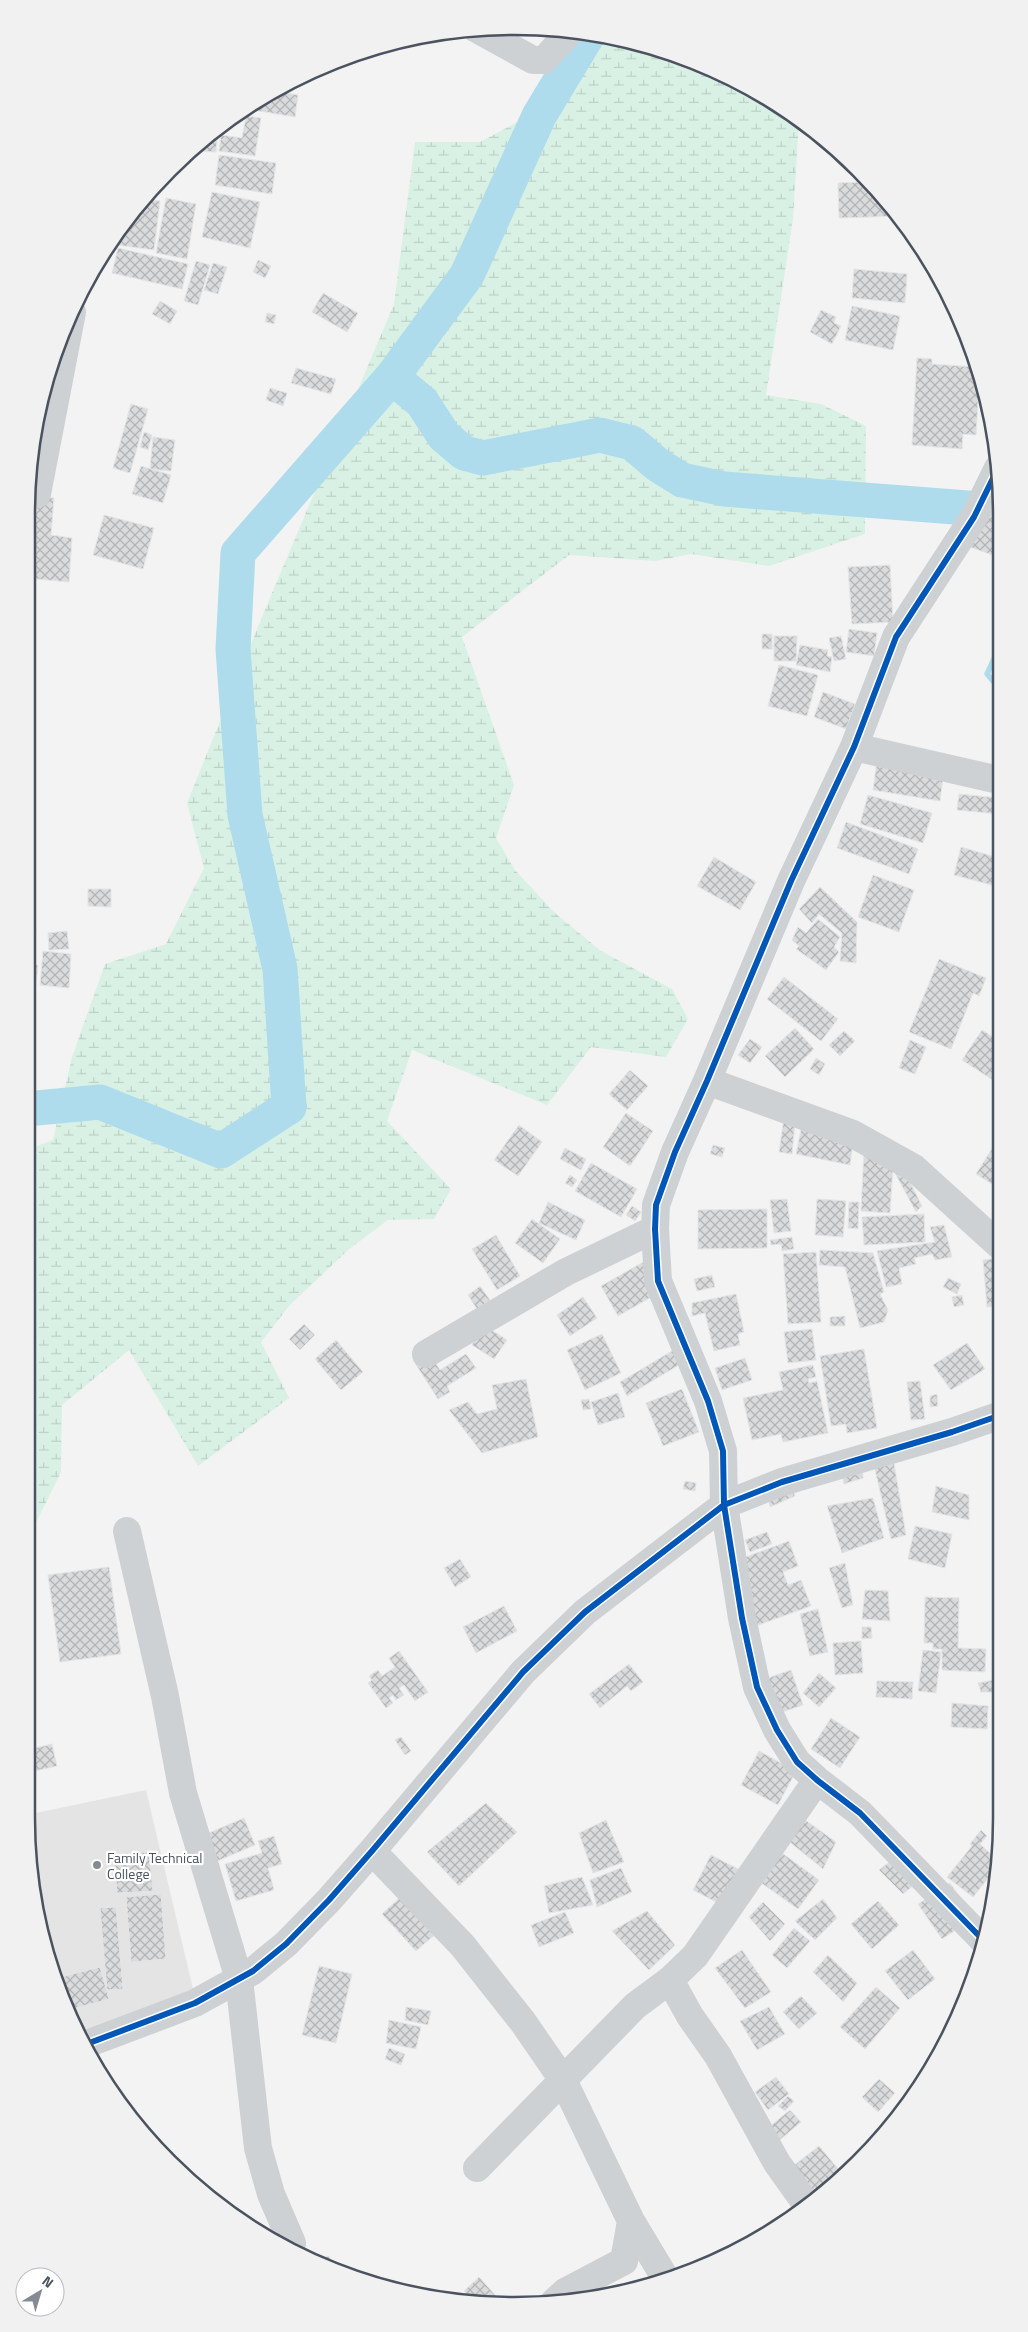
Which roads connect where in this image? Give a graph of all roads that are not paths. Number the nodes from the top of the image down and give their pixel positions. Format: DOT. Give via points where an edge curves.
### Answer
graph roads {
  1 [pos="489,36"];
  2 [pos="564,38"];
  3 [pos="66,345"];
  4 [pos="992,481"];
  5 [pos="36,493"];
  6 [pos="854,747"];
  7 [pos="993,779"];
  8 [pos="707,1081"];
  9 [pos="655,1229"];
  10 [pos="993,1240"];
  11 [pos="426,1354"];
  12 [pos="993,1417"];
  13 [pos="724,1505"];
  14 [pos="127,1531"];
  15 [pos="817,1780"];
  16 [pos="372,1851"];
  17 [pos="979,1935"];
  18 [pos="238,1979"];
  19 [pos="670,1980"];
  20 [pos="91,2042"];
  21 [pos="563,2080"];
  22 [pos="477,2168"];
  23 [pos="803,2200"];
  24 [pos="631,2221"];
  25 [pos="292,2243"];
  26 [pos="663,2274"];
  27 [pos="562,2294"];
  1 -- 2 [label="street" via="533,60 544,60"];
  3 -- 5 [label="street"];
  4 -- 6 [label="street" via="978,510 896,637"];
  6 -- 7 [label="street"];
  6 -- 8 [label="street" via="791,880"];
  8 -- 9 [label="street" via="671,1161 656,1205"];
  8 -- 10 [label="street" via="853,1134 914,1168"];
  9 -- 11 [label="street" via="566,1272"];
  9 -- 13 [label="street" via="658,1281 708,1400 724,1451"];
  12 -- 13 [label="street" via="782,1482"];
  13 -- 15 [label="street" via="757,1687 786,1747"];
  13 -- 16 [label="street" via="585,1612 523,1672"];
  14 -- 18 [label="street" via="165,1696 183,1793"];
  15 -- 17 [label="street" via="860,1813"];
  15 -- 19 [label="street" via="695,1956"];
  16 -- 18 [label="street" via="286,1944"];
  16 -- 21 [label="street" via="463,1946 523,2022"];
  18 -- 20 [label="street" via="195,2003"];
  18 -- 25 [label="street" via="258,2148 271,2194"];
  19 -- 21 [label="street" via="635,2006"];
  19 -- 23 [label="street" via="718,2056 777,2163"];
  21 -- 22 [label="street"];
  21 -- 24 [label="street"];
  24 -- 26 [label="street"];
  24 -- 27 [label="street" via="624,2261"];
}
